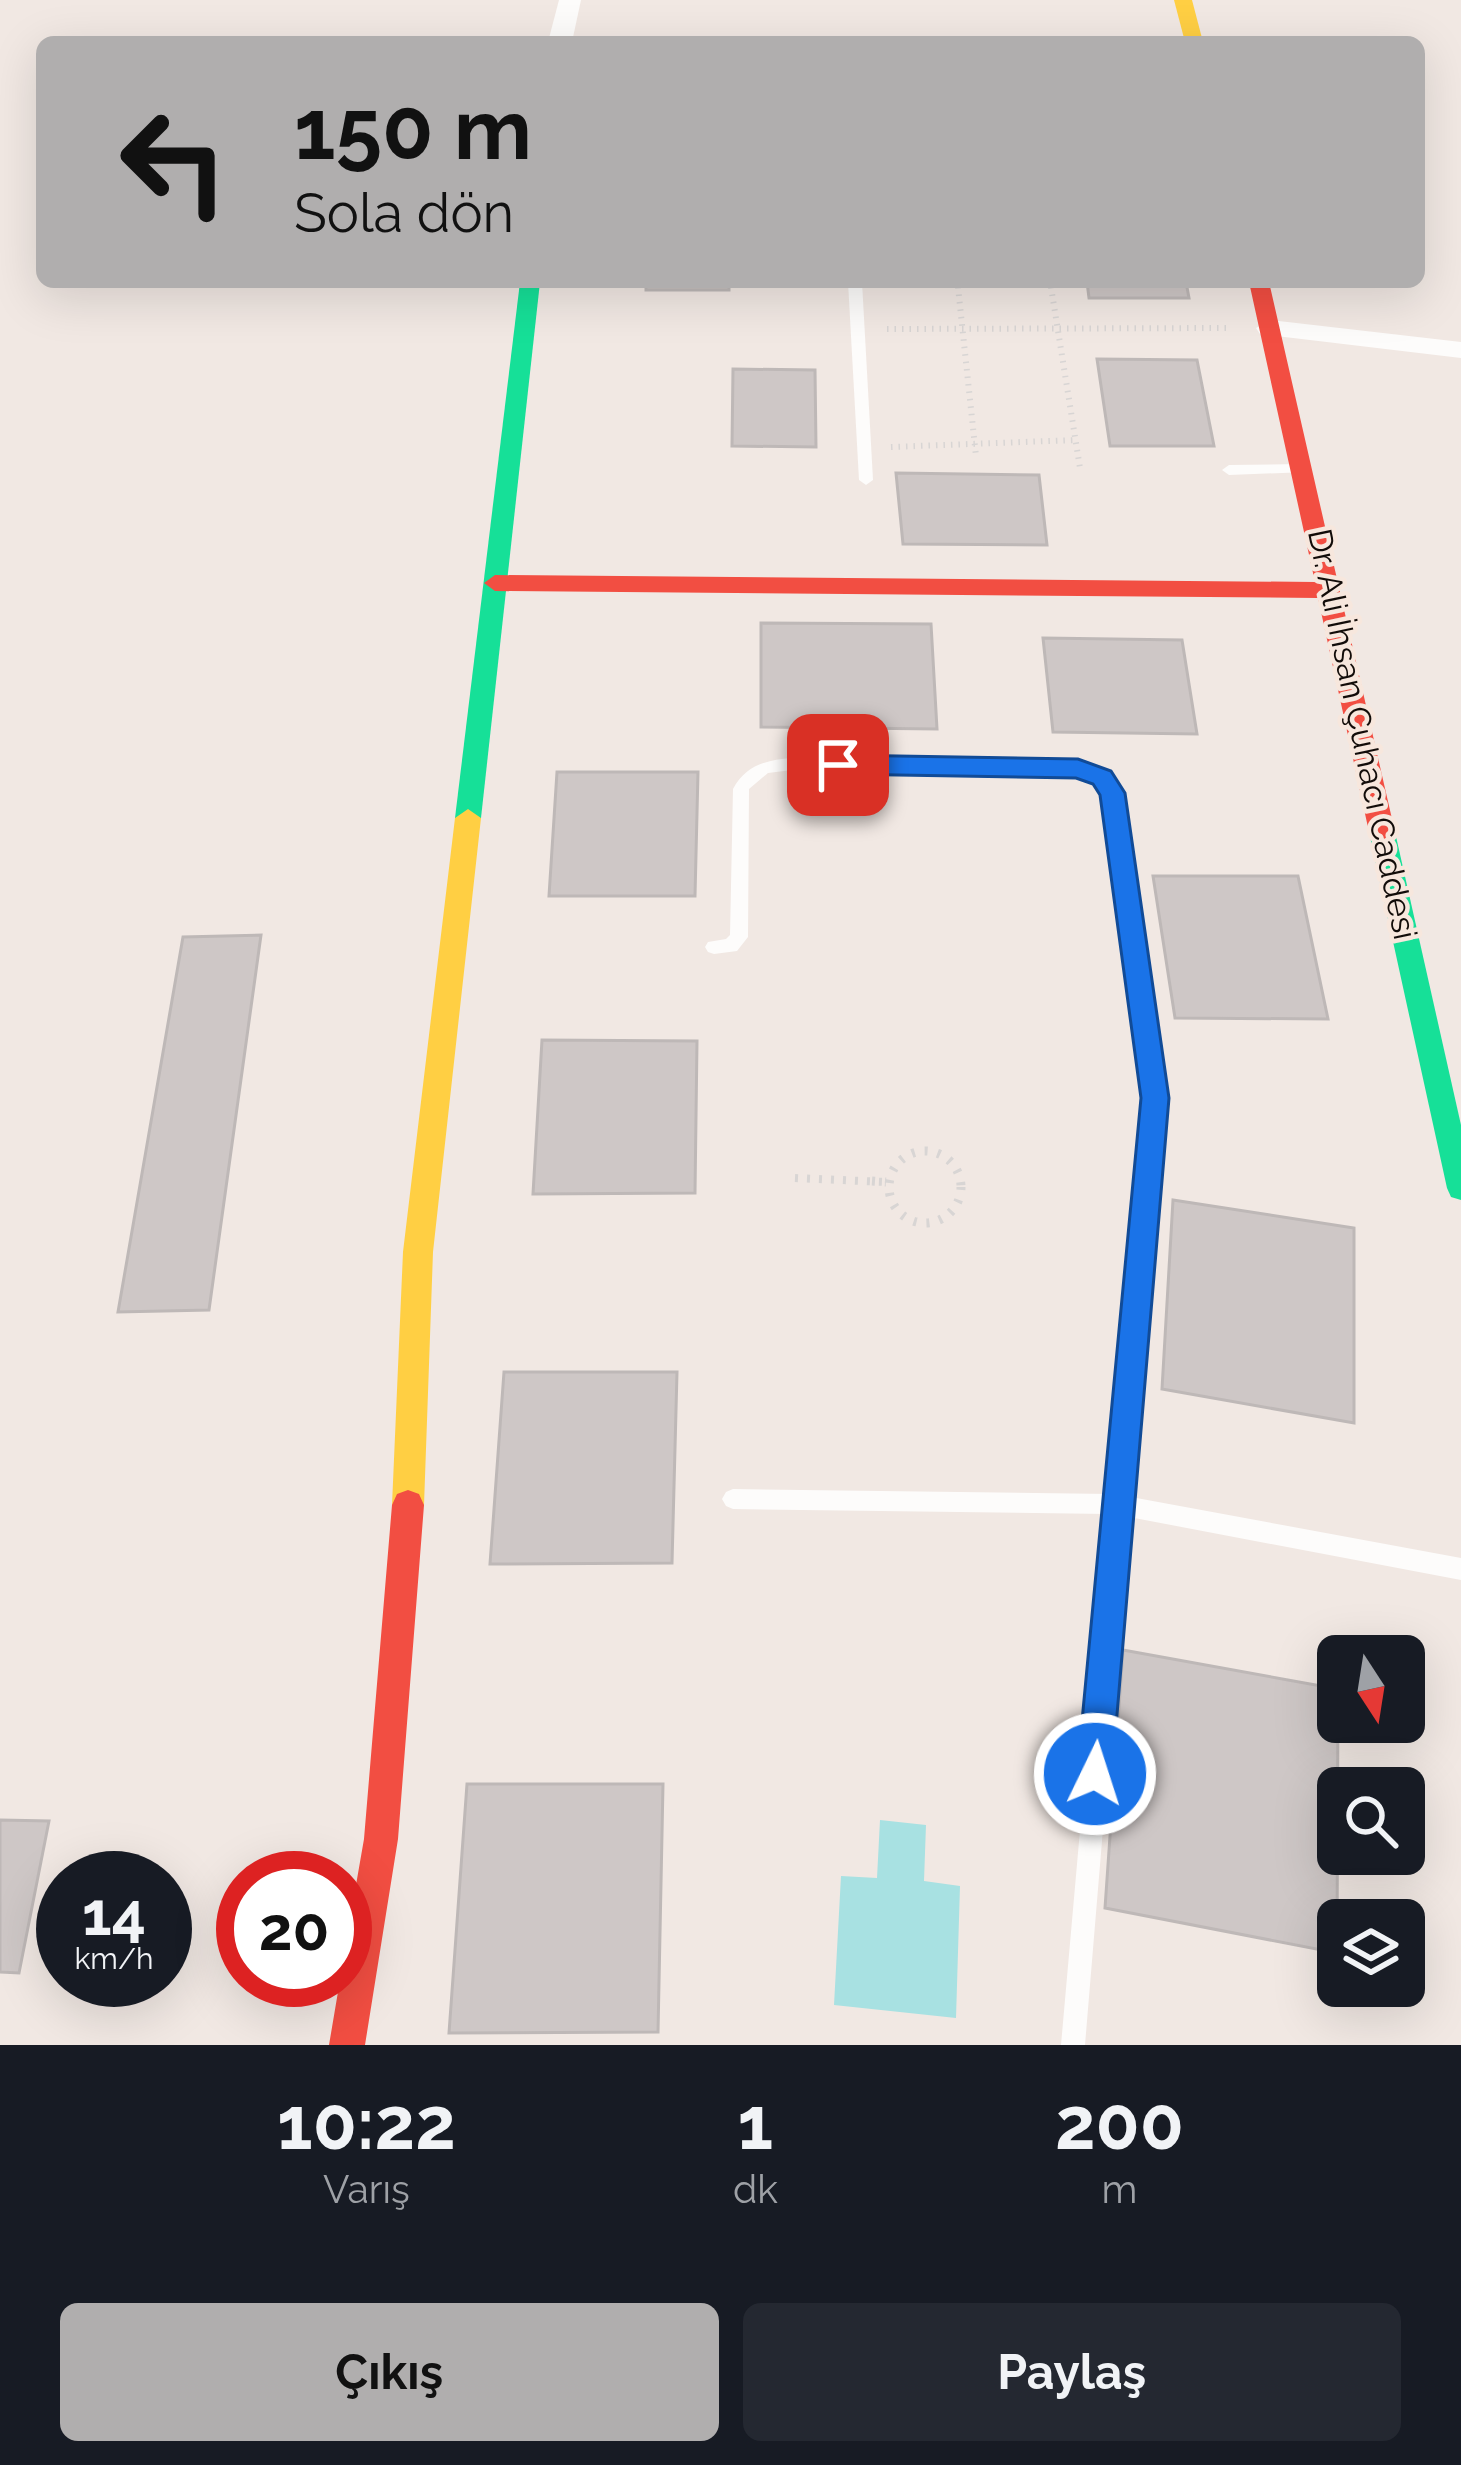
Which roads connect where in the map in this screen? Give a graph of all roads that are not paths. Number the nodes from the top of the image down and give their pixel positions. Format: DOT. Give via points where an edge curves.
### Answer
graph roads {
  1 [pos="569,0"];
  2 [pos="1183,0"];
  3 [pos="561,36"];
  4 [pos="1192,36"];
  5 [pos="529,288"];
  6 [pos="854,288"];
  7 [pos="1260,288"];
  8 [pos="1270,328"];
  9 [pos="1461,350"];
  10 [pos="1305,469"];
  11 [pos="1229,470"];
  12 [pos="866,481"];
  13 [pos="495,583"];
  14 [pos="1331,590"];
  15 [pos="714,947"];
  16 [pos="1457,1142"];
  17 [pos="1461,1188"];
  18 [pos="733,1499"];
  19 [pos="1116,1504"];
  20 [pos="1461,1569"];
  21 [pos="347,2045"];
  22 [pos="1073,2045"];
  1 -- 3 [label="street"];
  2 -- 4 [label="street"];
  5 -- 13 [label="street"];
  6 -- 12 [label="lane"];
  7 -- 8 [label="street, Dr. Ali İhsan Çuhacı Caddesi"];
  8 -- 9 [label="street"];
  8 -- 10 [label="street, Dr. Ali İhsan Çuhacı Caddesi"];
  10 -- 11 [label="lane"];
  10 -- 14 [label="street, Dr. Ali İhsan Çuhacı Caddesi"];
  13 -- 14 [label="street"];
  13 -- 21 [label="street" via="418,1252 406,1560 381,1839"];
  14 -- 16 [label="street, Dr. Ali İhsan Çuhacı Caddesi"];
  15 -- 19 [label="lane" via="740,937 741,789 758,771 793,764 1068,767 1107,782 1155,1098"];
  16 -- 17 [label="street, Dr. Ali İhsan Çuhacı Caddesi"];
  18 -- 19 [label="lane"];
  19 -- 20 [label="lane"];
  19 -- 22 [label="lane"];
}
